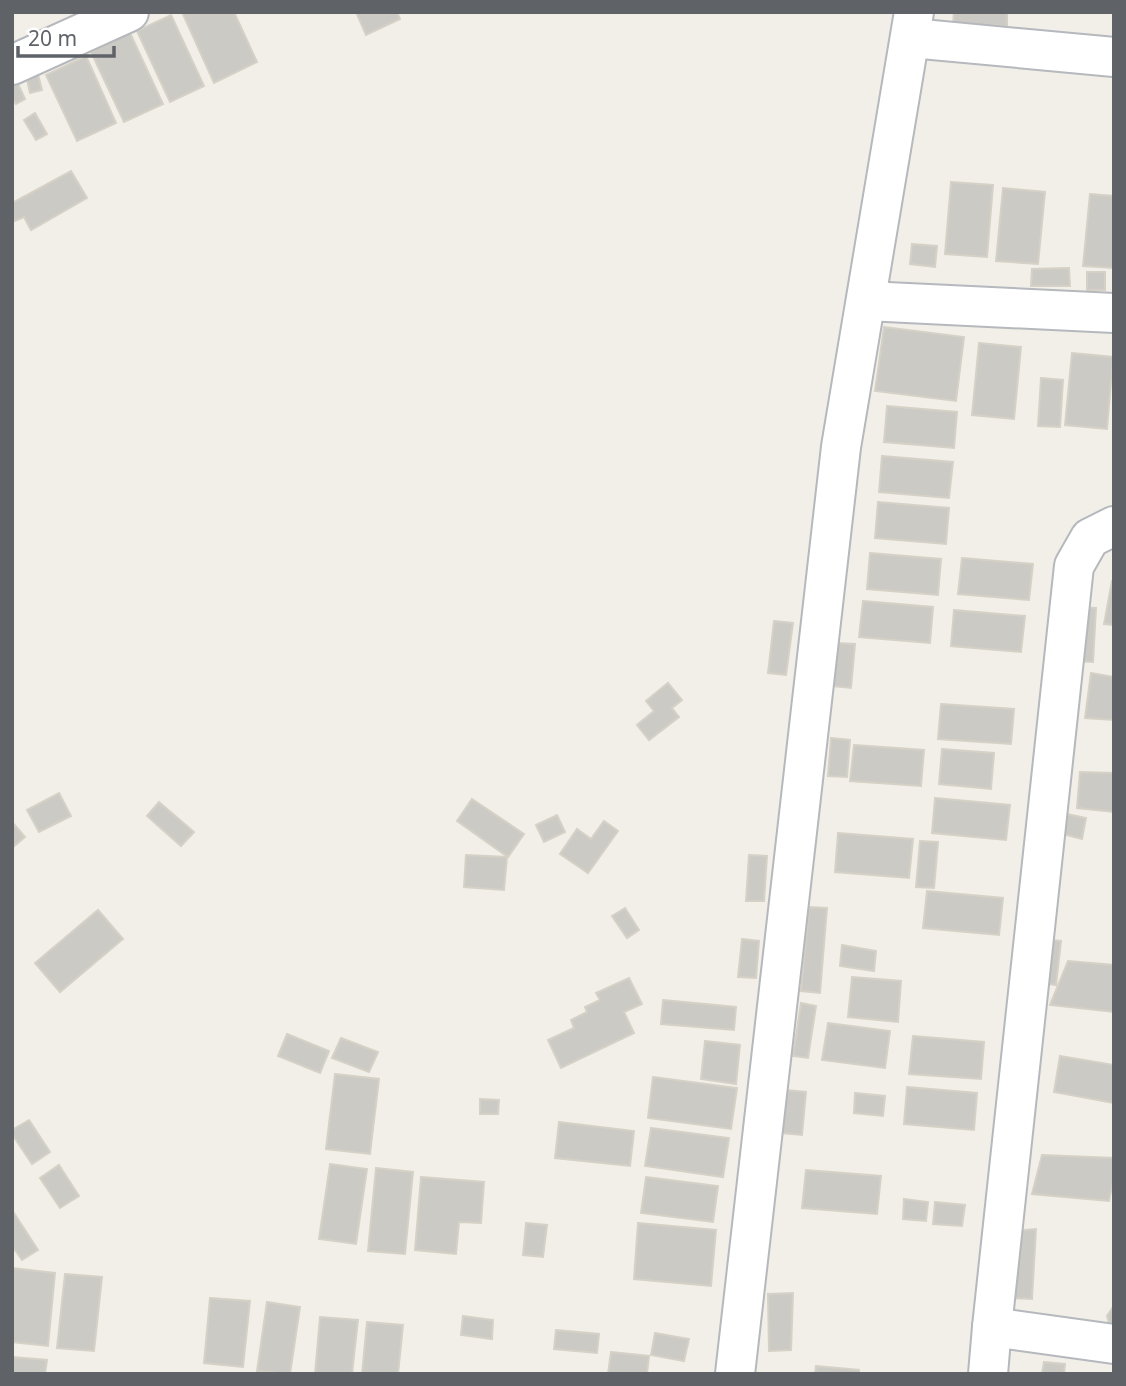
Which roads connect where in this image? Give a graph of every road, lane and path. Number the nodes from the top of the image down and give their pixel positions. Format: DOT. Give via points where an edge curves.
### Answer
graph roads {
  1 [pos="129,12"];
  2 [pos="912,25"];
  3 [pos="1114,57"];
  4 [pos="12,65"];
  5 [pos="866,301"];
  6 [pos="1114,313"];
  7 [pos="1114,526"];
  8 [pos="992,1326"];
  9 [pos="1114,1344"];
  10 [pos="735,1374"];
  11 [pos="988,1374"];
  1 -- 4 [label="street"];
  2 -- 3 [label="street"];
  2 -- 5 [label="street"];
  5 -- 6 [label="street"];
  5 -- 10 [label="street" via="839,461"];
  7 -- 8 [label="street" via="1090,538 1074,566"];
  8 -- 9 [label="street"];
  8 -- 11 [label="street"];
}
